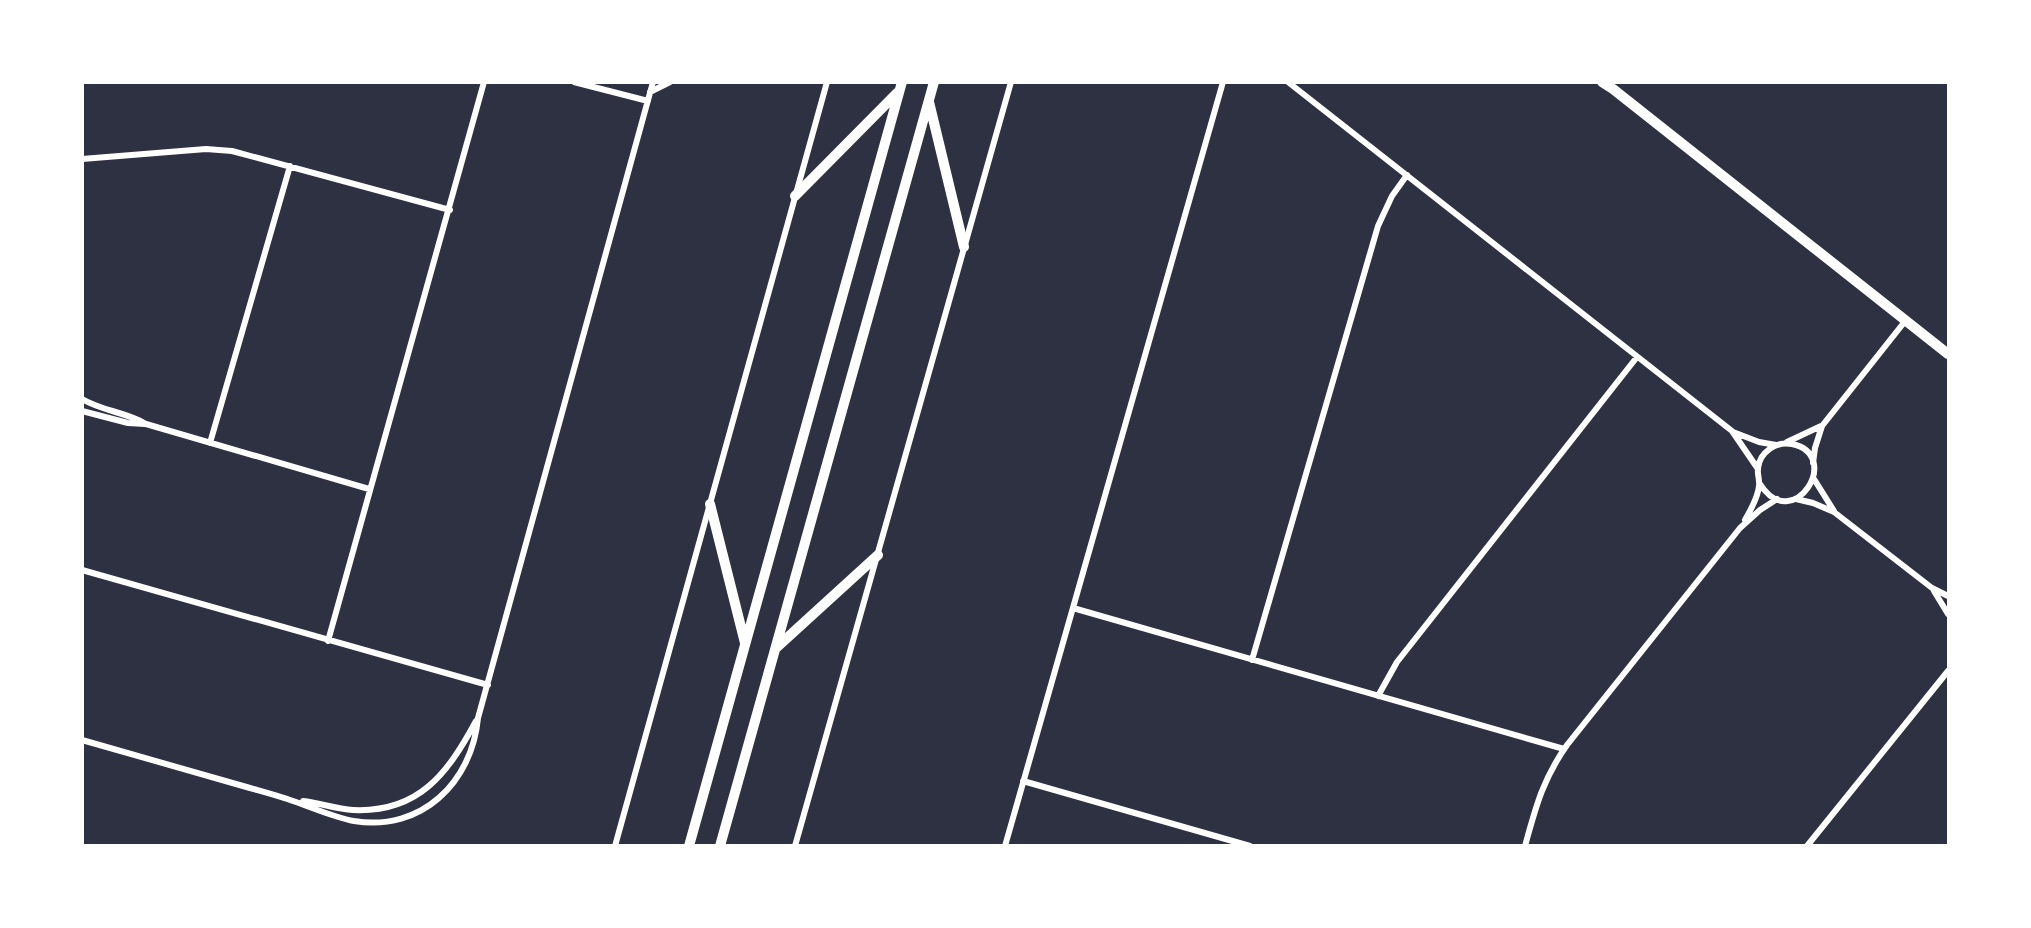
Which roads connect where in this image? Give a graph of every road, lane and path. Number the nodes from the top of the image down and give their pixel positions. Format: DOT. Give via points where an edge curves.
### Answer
graph roads {
  1 [pos="484,82"];
  2 [pos="574,82"];
  3 [pos="653,82"];
  4 [pos="670,82"];
  5 [pos="827,82"];
  6 [pos="934,82"];
  7 [pos="1011,82"];
  8 [pos="1223,82"];
  9 [pos="1288,82"];
  10 [pos="1607,85"];
  11 [pos="900,87"];
  12 [pos="650,92"];
  13 [pos="648,101"];
  14 [pos="928,101"];
  15 [pos="82,159"];
  16 [pos="290,166"];
  17 [pos="1407,175"];
  18 [pos="795,196"];
  19 [pos="450,210"];
  20 [pos="964,247"];
  21 [pos="1906,320"];
  22 [pos="1948,354"];
  23 [pos="1637,357"];
  24 [pos="82,399"];
  25 [pos="82,411"];
  26 [pos="146,424"];
  27 [pos="1822,426"];
  28 [pos="1732,432"];
  29 [pos="210,443"];
  30 [pos="1784,444"];
  31 [pos="1776,445"];
  32 [pos="1813,464"];
  33 [pos="1758,469"];
  34 [pos="1814,479"];
  35 [pos="1760,484"];
  36 [pos="369,489"];
  37 [pos="1796,499"];
  38 [pos="1777,500"];
  39 [pos="710,504"];
  40 [pos="1834,512"];
  41 [pos="1740,528"];
  42 [pos="878,555"];
  43 [pos="82,570"];
  44 [pos="1932,588"];
  45 [pos="1948,596"];
  46 [pos="1072,608"];
  47 [pos="1948,614"];
  48 [pos="328,641"];
  49 [pos="746,645"];
  50 [pos="776,648"];
  51 [pos="1252,660"];
  52 [pos="1948,665"];
  53 [pos="1946,673"];
  54 [pos="488,684"];
  55 [pos="1378,696"];
  56 [pos="478,717"];
  57 [pos="82,740"];
  58 [pos="1564,749"];
  59 [pos="1023,782"];
  60 [pos="293,801"];
  61 [pos="615,846"];
  62 [pos="689,846"];
  63 [pos="720,846"];
  64 [pos="795,846"];
  65 [pos="1005,846"];
  66 [pos="1250,846"];
  67 [pos="1525,846"];
  68 [pos="1807,846"];
  1 -- 19 [label="street"];
  2 -- 13 [label="street"];
  3 -- 12 [label="street"];
  4 -- 12 [label="street"];
  5 -- 18 [label="street"];
  6 -- 14 [label="street"];
  7 -- 20 [label="street"];
  8 -- 46 [label="street"];
  9 -- 17 [label="street"];
  10 -- 21 [label="street"];
  11 -- 18 [label="street"];
  11 -- 49 [label="street"];
  12 -- 13 [label="street"];
  13 -- 54 [label="street"];
  14 -- 20 [label="street"];
  14 -- 50 [label="street"];
  15 -- 16 [label="street" via="219,149"];
  16 -- 19 [label="street"];
  16 -- 29 [label="street"];
  17 -- 23 [label="street"];
  17 -- 51 [label="street" via="1378,226"];
  18 -- 39 [label="street"];
  19 -- 36 [label="street"];
  20 -- 42 [label="street"];
  21 -- 22 [label="street"];
  21 -- 27 [label="street"];
  23 -- 28 [label="street"];
  23 -- 55 [label="street" via="1397,662"];
  24 -- 26 [label="street"];
  25 -- 26 [label="street"];
  26 -- 29 [label="street"];
  27 -- 30 [label="street"];
  27 -- 32 [label="street"];
  28 -- 31 [label="street"];
  28 -- 33 [label="street"];
  29 -- 36 [label="street"];
  30 -- 31 [label="street"];
  30 -- 32 [label="street" via="1805,451"];
  31 -- 33 [label="street" via="1763,455"];
  32 -- 34 [label="street"];
  33 -- 35 [label="street"];
  34 -- 37 [label="street" via="1806,493"];
  34 -- 40 [label="street"];
  35 -- 38 [label="street"];
  35 -- 41 [label="street"];
  36 -- 48 [label="street"];
  37 -- 38 [label="street"];
  37 -- 40 [label="street"];
  38 -- 41 [label="street"];
  39 -- 49 [label="street"];
  39 -- 61 [label="street"];
  40 -- 44 [label="street"];
  41 -- 58 [label="street"];
  42 -- 50 [label="street"];
  42 -- 64 [label="street"];
  43 -- 48 [label="street"];
  44 -- 45 [label="street"];
  44 -- 47 [label="street"];
  46 -- 51 [label="street"];
  46 -- 59 [label="street"];
  48 -- 54 [label="street"];
  49 -- 62 [label="street"];
  50 -- 63 [label="street"];
  51 -- 55 [label="street"];
  52 -- 53 [label="street"];
  53 -- 68 [label="street"];
  54 -- 56 [label="street"];
  55 -- 58 [label="street"];
  56 -- 60 [label="street" via="444,772 404,802 354,810"];
  56 -- 60 [label="street" via="470,755 455,782 437,800 410,815 368,822 340,818"];
  57 -- 60 [label="street"];
  58 -- 67 [label="street" via="1539,793"];
  59 -- 65 [label="street"];
  59 -- 66 [label="street"];
}
